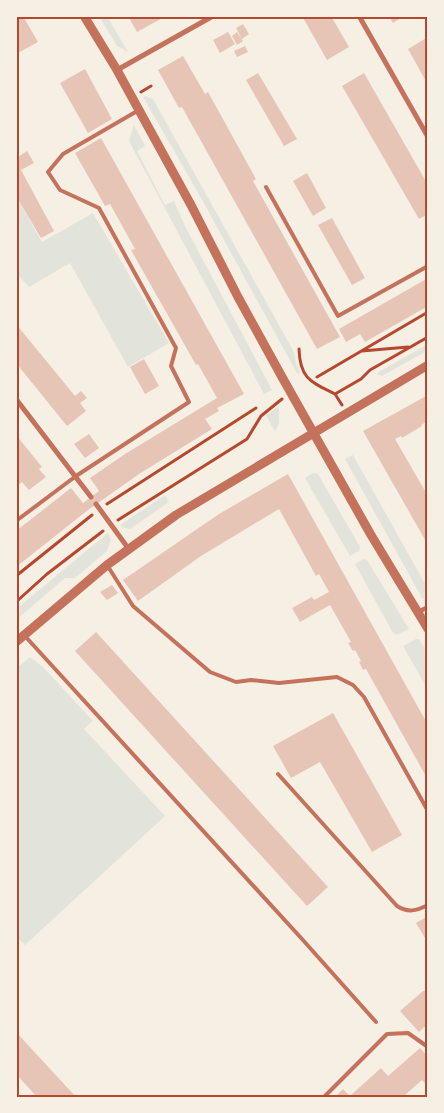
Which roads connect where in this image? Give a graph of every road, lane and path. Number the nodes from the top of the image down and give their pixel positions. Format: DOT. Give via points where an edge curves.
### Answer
graph roads {
  1 [pos="84,16"];
  2 [pos="213,16"];
  3 [pos="359,16"];
  4 [pos="117,70"];
  5 [pos="139,110"];
  6 [pos="428,137"];
  7 [pos="266,187"];
  8 [pos="428,266"];
  9 [pos="428,312"];
  10 [pos="428,337"];
  11 [pos="409,347"];
  12 [pos="299,349"];
  13 [pos="359,352"];
  14 [pos="428,365"];
  15 [pos="317,377"];
  16 [pos="16,399"];
  17 [pos="280,401"];
  18 [pos="256,408"];
  19 [pos="314,432"];
  20 [pos="76,476"];
  21 [pos="91,497"];
  22 [pos="98,506"];
  23 [pos="16,521"];
  24 [pos="111,524"];
  25 [pos="128,548"];
  26 [pos="106,566"];
  27 [pos="16,576"];
  28 [pos="16,602"];
  29 [pos="428,607"];
  30 [pos="418,612"];
  31 [pos="428,629"];
  32 [pos="24,635"];
  33 [pos="16,642"];
  34 [pos="278,774"];
  35 [pos="428,811"];
  36 [pos="428,905"];
  37 [pos="376,1022"];
  38 [pos="428,1047"];
  39 [pos="324,1097"];
  1 -- 4 [label="street"];
  2 -- 4 [label="street"];
  3 -- 6 [label="street"];
  4 -- 5 [label="street"];
  5 -- 19 [label="street"];
  5 -- 20 [label="lane" via="63,154 48,172 60,190 99,208 176,348 171,366 189,402"];
  7 -- 8 [label="lane" via="338,316"];
  9 -- 13 [label="path"];
  10 -- 11 [label="path"];
  11 -- 12 [label="path" via="335,394 310,381 299,364"];
  11 -- 13 [label="path"];
  13 -- 15 [label="path"];
  14 -- 19 [label="street"];
  16 -- 20 [label="street"];
  17 -- 24 [label="path" via="261,416 247,439"];
  18 -- 22 [label="path"];
  19 -- 25 [label="street" via="176,515"];
  19 -- 30 [label="street"];
  20 -- 21 [label="street"];
  20 -- 23 [label="lane"];
  22 -- 24 [label="street"];
  22 -- 27 [label="path"];
  24 -- 25 [label="street"];
  24 -- 28 [label="path"];
  25 -- 26 [label="street"];
  26 -- 32 [label="street"];
  26 -- 35 [label="lane" via="133,606 210,672 236,682 279,683 336,677 352,685 364,697"];
  29 -- 30 [label="street"];
  30 -- 31 [label="street"];
  32 -- 33 [label="street"];
  32 -- 37 [label="lane"];
  34 -- 36 [label="lane" via="397,906 414,911"];
  38 -- 39 [label="lane" via="408,1033 388,1034"];
}
